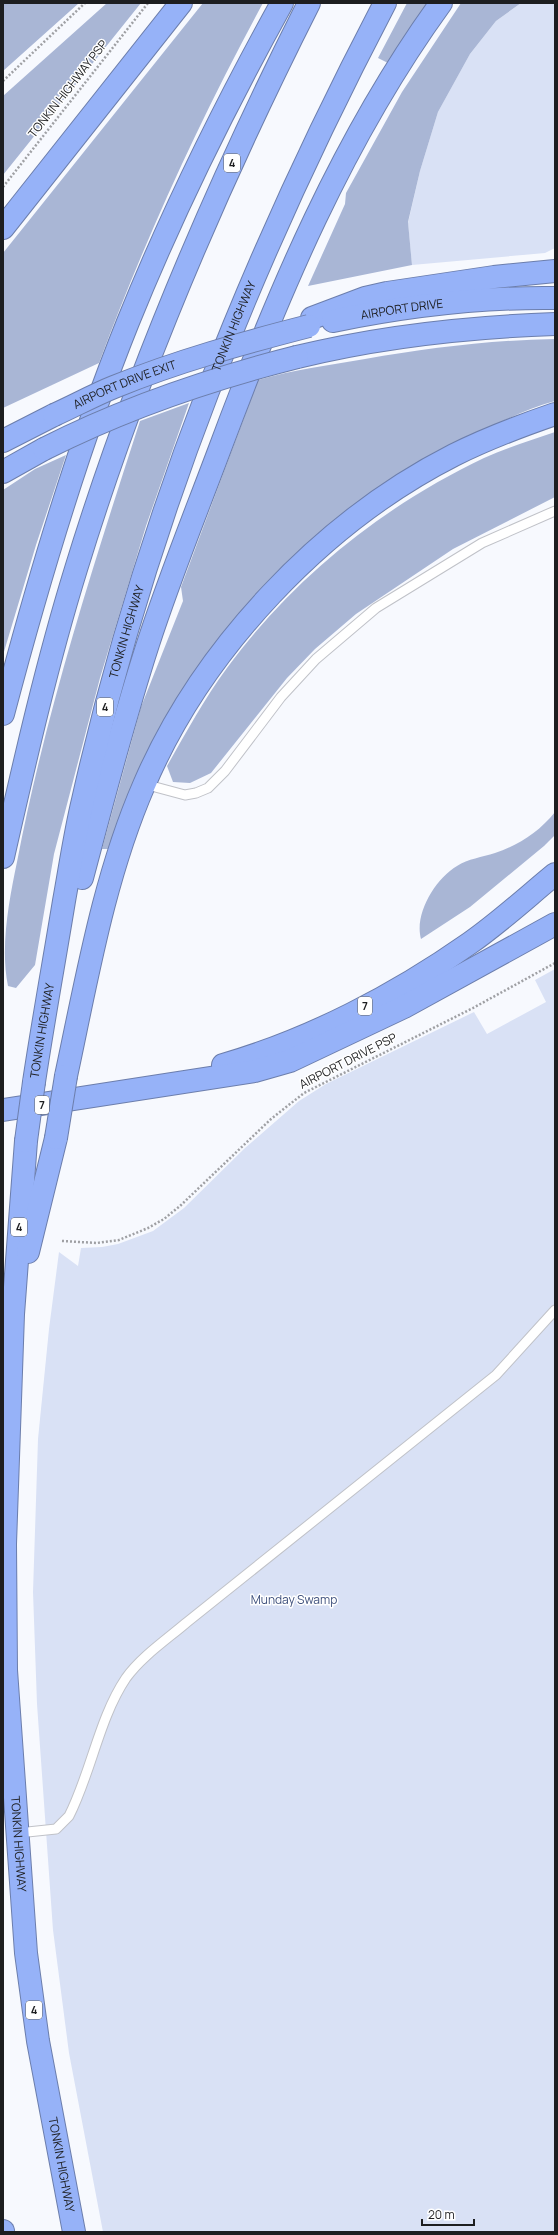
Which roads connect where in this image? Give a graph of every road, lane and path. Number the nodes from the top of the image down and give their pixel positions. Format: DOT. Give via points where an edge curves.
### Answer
graph roads {
  1 [pos="85,3"];
  2 [pos="148,3"];
  3 [pos="181,3"];
  4 [pos="282,3"];
  5 [pos="309,3"];
  6 [pos="385,3"];
  7 [pos="442,3"];
  8 [pos="3,81"];
  9 [pos="3,187"];
  10 [pos="3,228"];
  11 [pos="555,271"];
  12 [pos="555,298"];
  13 [pos="310,322"];
  14 [pos="555,324"];
  15 [pos="251,341"];
  16 [pos="555,414"];
  17 [pos="3,441"];
  18 [pos="3,472"];
  19 [pos="555,511"];
  20 [pos="3,714"];
  21 [pos="144,784"];
  22 [pos="3,856"];
  23 [pos="555,874"];
  24 [pos="555,924"];
  25 [pos="555,963"];
  26 [pos="43,1022"];
  27 [pos="147,1088"];
  28 [pos="3,1110"];
  29 [pos="62,1241"];
  30 [pos="555,1310"];
  31 [pos="13,1314"];
  32 [pos="18,1833"];
  33 [pos="74,2232"];
  1 -- 8 [label="path"];
  2 -- 9 [label="path, TONKIN HIGHWAY PSP"];
  3 -- 10 [label="highway"];
  4 -- 20 [label="highway" via="242,76 188,186 128,322 76,464 25,631"];
  5 -- 22 [label="highway, 4" via="274,71 211,209 162,326 112,462 76,568 50,658"];
  6 -- 26 [label="highway, TONKIN HIGHWAY / 4" via="288,198 248,287 203,400 153,543 103,715 82,802"];
  7 -- 26 [label="highway" via="414,41 357,134 282,292 233,414 149,641 123,725"];
  11 -- 13 [label="highway" via="387,293 365,298"];
  12 -- 13 [label="highway, AIRPORT DRIVE" via="492,299"];
  13 -- 15 [label="highway, AIRPORT DRIVE, bridge"];
  14 -- 18 [label="highway, bridge" via="433,332 346,345 237,372 177,391 78,432"];
  15 -- 17 [label="highway, AIRPORT DRIVE EXIT, bridge" via="113,387"];
  16 -- 21 [label="highway" via="512,429 453,456 403,485 344,527 296,570 248,619 214,663 183,710"];
  19 -- 21 [label="lane" via="482,543 376,608 316,659 281,697 225,772 208,788 185,795"];
  21 -- 31 [label="highway, bridge" via="102,906 66,1076 56,1138"];
  23 -- 27 [label="highway, 7" via="471,942 386,995 285,1043 234,1062"];
  24 -- 27 [label="highway" via="404,1007 290,1061 255,1071"];
  25 -- 29 [label="path, AIRPORT DRIVE PSP" via="473,1008 304,1093 271,1119 164,1219 119,1240 97,1243"];
  26 -- 31 [label="highway, TONKIN HIGHWAY / 4, bridge" via="26,1141"];
  27 -- 28 [label="highway, 7"];
  30 -- 32 [label="lane" via="496,1375 186,1623 139,1664 126,1679 113,1702 69,1816 56,1829"];
  31 -- 32 [label="highway, TONKIN HIGHWAY / 4" via="5,1544 6,1670"];
  32 -- 33 [label="highway, TONKIN HIGHWAY / 4" via="26,1952 38,2041"];
}
